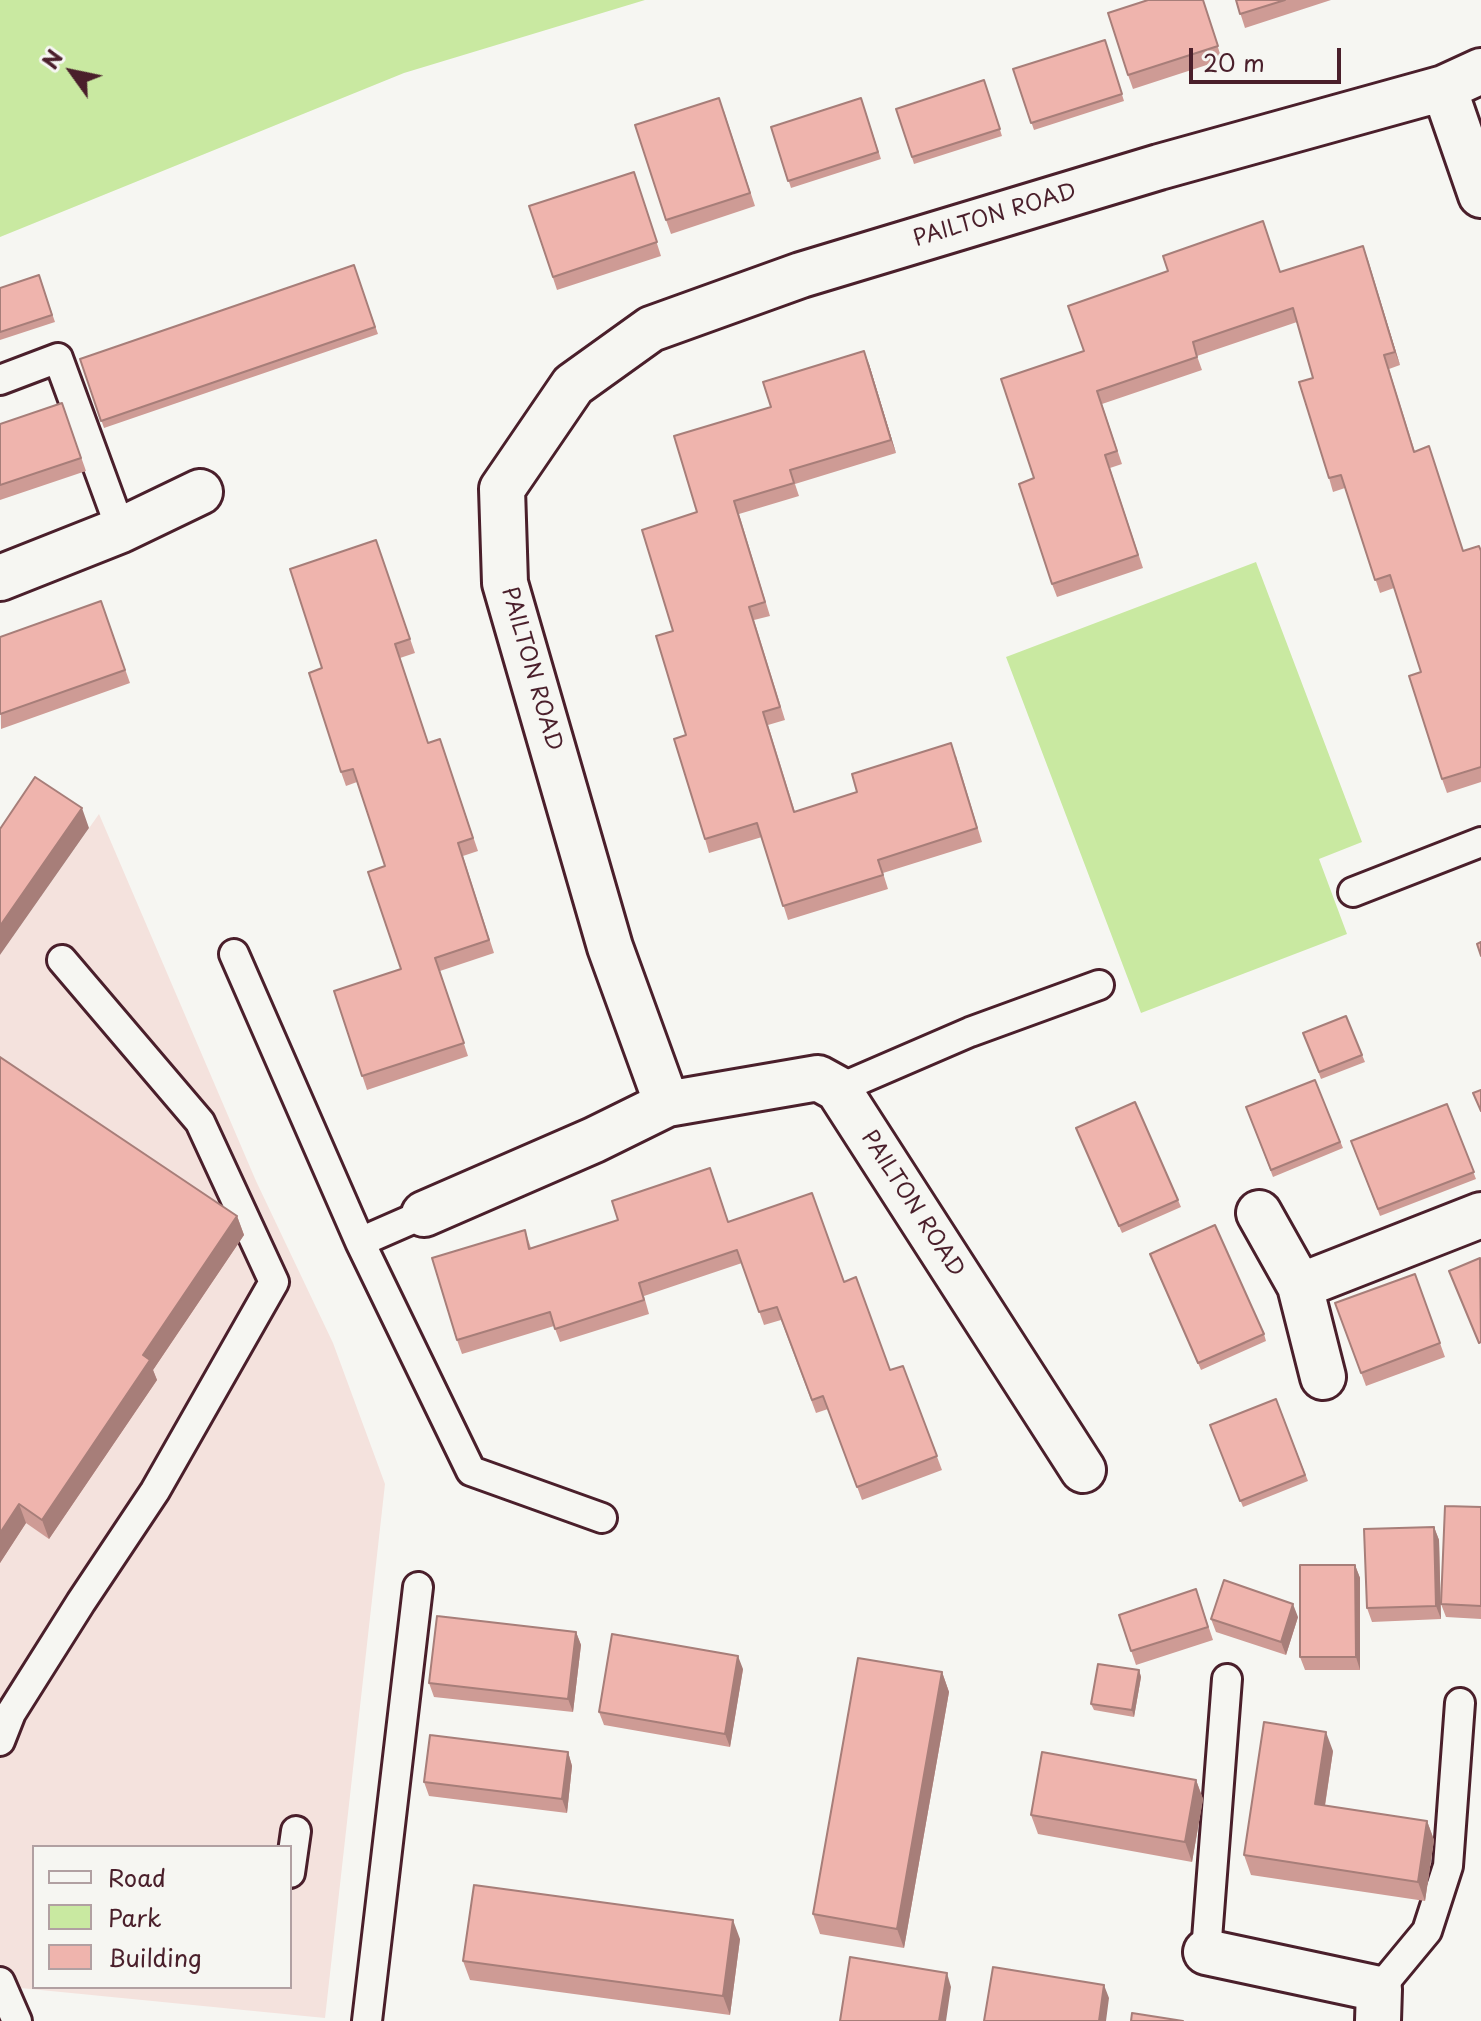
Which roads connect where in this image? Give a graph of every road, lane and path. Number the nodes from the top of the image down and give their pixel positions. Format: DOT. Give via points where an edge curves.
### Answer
graph roads {
  1 [pos="1462,80"];
  2 [pos="1481,195"];
  3 [pos="0,380"];
  4 [pos="200,492"];
  5 [pos="121,530"];
  6 [pos="0,578"];
  7 [pos="1481,842"];
  8 [pos="1353,892"];
  9 [pos="234,954"];
  10 [pos="62,960"];
  11 [pos="1099,985"];
  12 [pos="838,1089"];
  13 [pos="667,1104"];
  14 [pos="1259,1213"];
  15 [pos="424,1214"];
  16 [pos="1481,1215"];
  17 [pos="360,1242"];
  18 [pos="1300,1286"];
  19 [pos="1323,1377"];
  20 [pos="1083,1470"];
  21 [pos="602,1518"];
  22 [pos="418,1587"];
  23 [pos="1227,1679"];
  24 [pos="1460,1703"];
  25 [pos="0,1741"];
  26 [pos="296,1831"];
  27 [pos="292,1859"];
  28 [pos="1206,1952"];
  29 [pos="0,1982"];
  30 [pos="1379,2005"];
  31 [pos="17,2021"];
  32 [pos="367,2021"];
  1 -- 2 [label="street"];
  1 -- 13 [label="street, PAILTON ROAD" via="801,275 651,329 573,385 502,489 505,583 610,947"];
  3 -- 5 [label="lane" via="58,358"];
  4 -- 5 [label="street"];
  5 -- 6 [label="street"];
  7 -- 8 [label="lane"];
  9 -- 17 [label="lane"];
  10 -- 25 [label="lane" via="200,1122 274,1282 155,1491 11,1713"];
  11 -- 12 [label="lane" via="970,1032"];
  12 -- 13 [label="street" via="818,1078"];
  12 -- 20 [label="street, PAILTON ROAD"];
  13 -- 15 [label="street"];
  14 -- 18 [label="street"];
  15 -- 17 [label="lane"];
  16 -- 18 [label="street"];
  17 -- 21 [label="lane" via="471,1471"];
  18 -- 19 [label="street"];
  22 -- 32 [label="lane"];
  23 -- 28 [label="lane"];
  24 -- 30 [label="lane" via="1448,1866 1427,1931"];
  26 -- 27 [label="lane"];
  28 -- 30 [label="street"];
  29 -- 31 [label="lane"];
}
